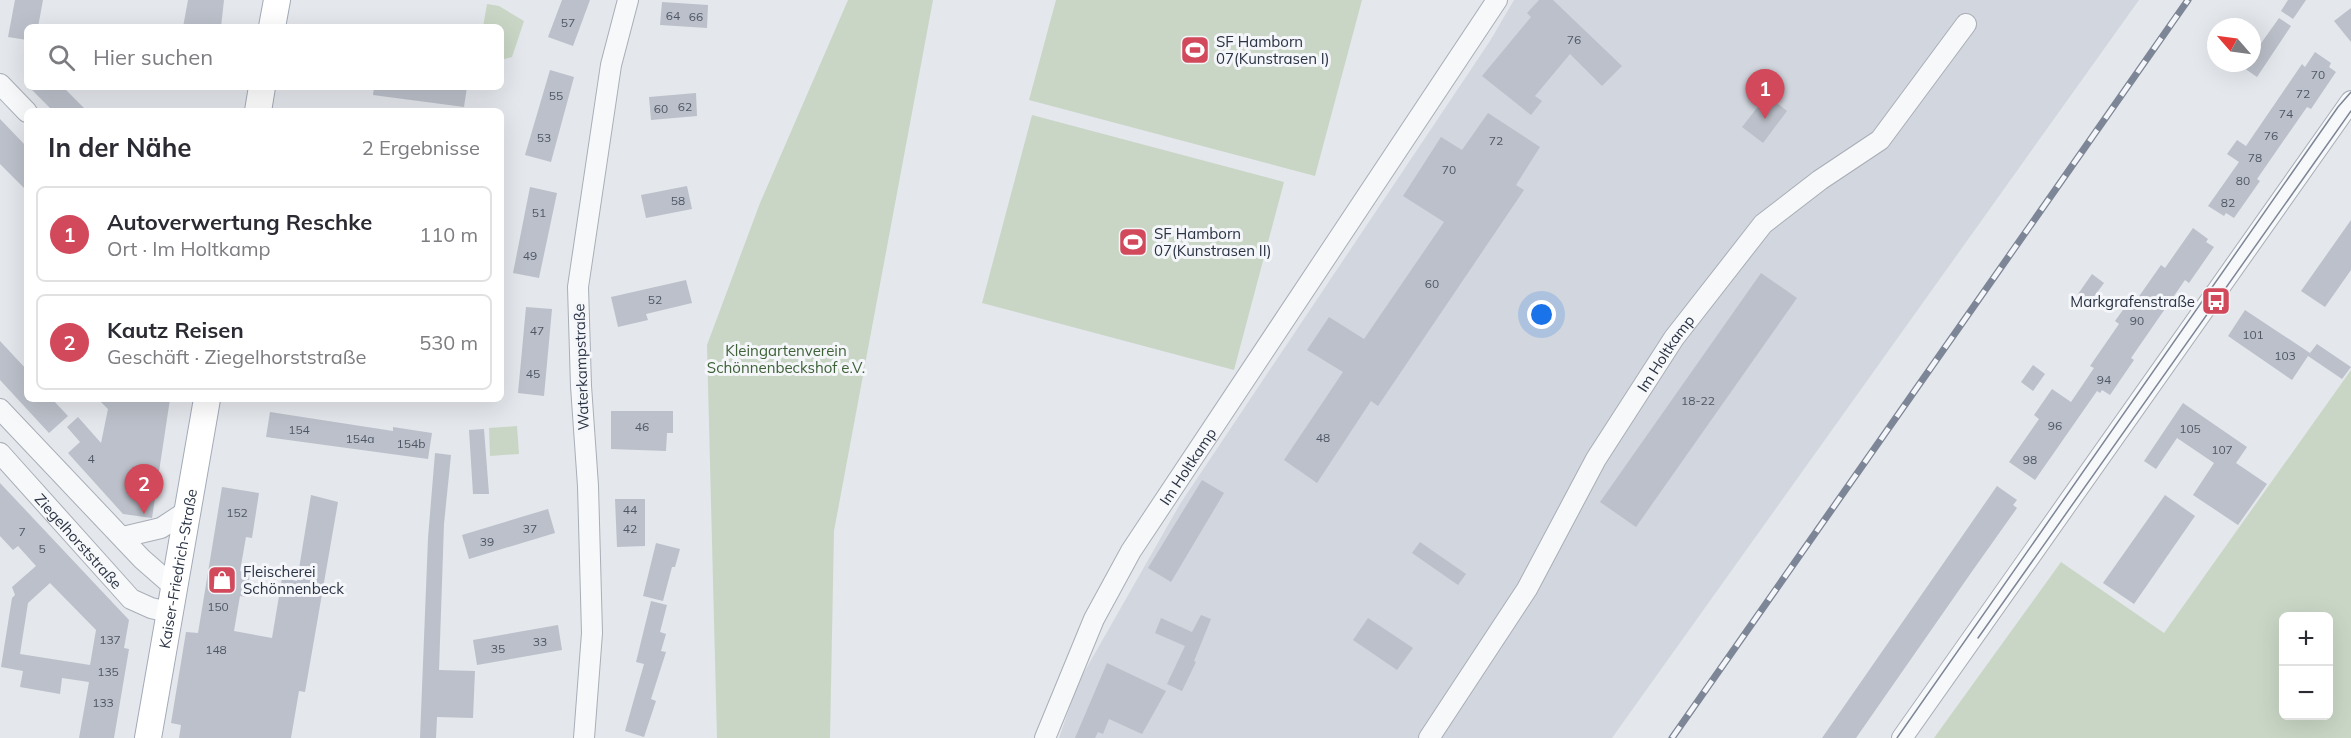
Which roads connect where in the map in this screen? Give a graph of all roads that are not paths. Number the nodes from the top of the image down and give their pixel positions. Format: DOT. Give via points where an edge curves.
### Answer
graph roads {
  1 [pos="277,0"];
  2 [pos="628,0"];
  3 [pos="1495,1"];
  4 [pos="273,24"];
  5 [pos="1966,24"];
  6 [pos="0,84"];
  7 [pos="262,90"];
  8 [pos="2351,101"];
  9 [pos="258,108"];
  10 [pos="24,109"];
  11 [pos="206,402"];
  12 [pos="0,409"];
  13 [pos="0,453"];
  14 [pos="187,511"];
  15 [pos="123,537"];
  16 [pos="174,587"];
  17 [pos="168,612"];
  18 [pos="148,738"];
  19 [pos="584,738"];
  20 [pos="1045,738"];
  21 [pos="1429,738"];
  22 [pos="1902,738"];
  1 -- 4 [label="main road"];
  2 -- 19 [label="street, Waterkampstraße" via="611,65 578,287 592,633"];
  3 -- 20 [label="street, Im Holtkamp" via="1131,551 1094,619"];
  5 -- 21 [label="street, Im Holtkamp" via="1880,140 1763,224 1674,338 1596,459 1527,589"];
  6 -- 10 [label="street"];
  7 -- 9 [label="main road"];
  8 -- 22 [label="street"];
  11 -- 14 [label="main road, Kaiser-Friedrich-Straße"];
  12 -- 15 [label="street"];
  13 -- 17 [label="street, Ziegelhorststraße" via="131,599"];
  14 -- 15 [label="street" via="161,528"];
  14 -- 16 [label="main road, Kaiser-Friedrich-Straße"];
  15 -- 16 [label="street"];
  16 -- 17 [label="main road, Kaiser-Friedrich-Straße"];
  17 -- 18 [label="main road, Kaiser-Friedrich-Straße"];
}
